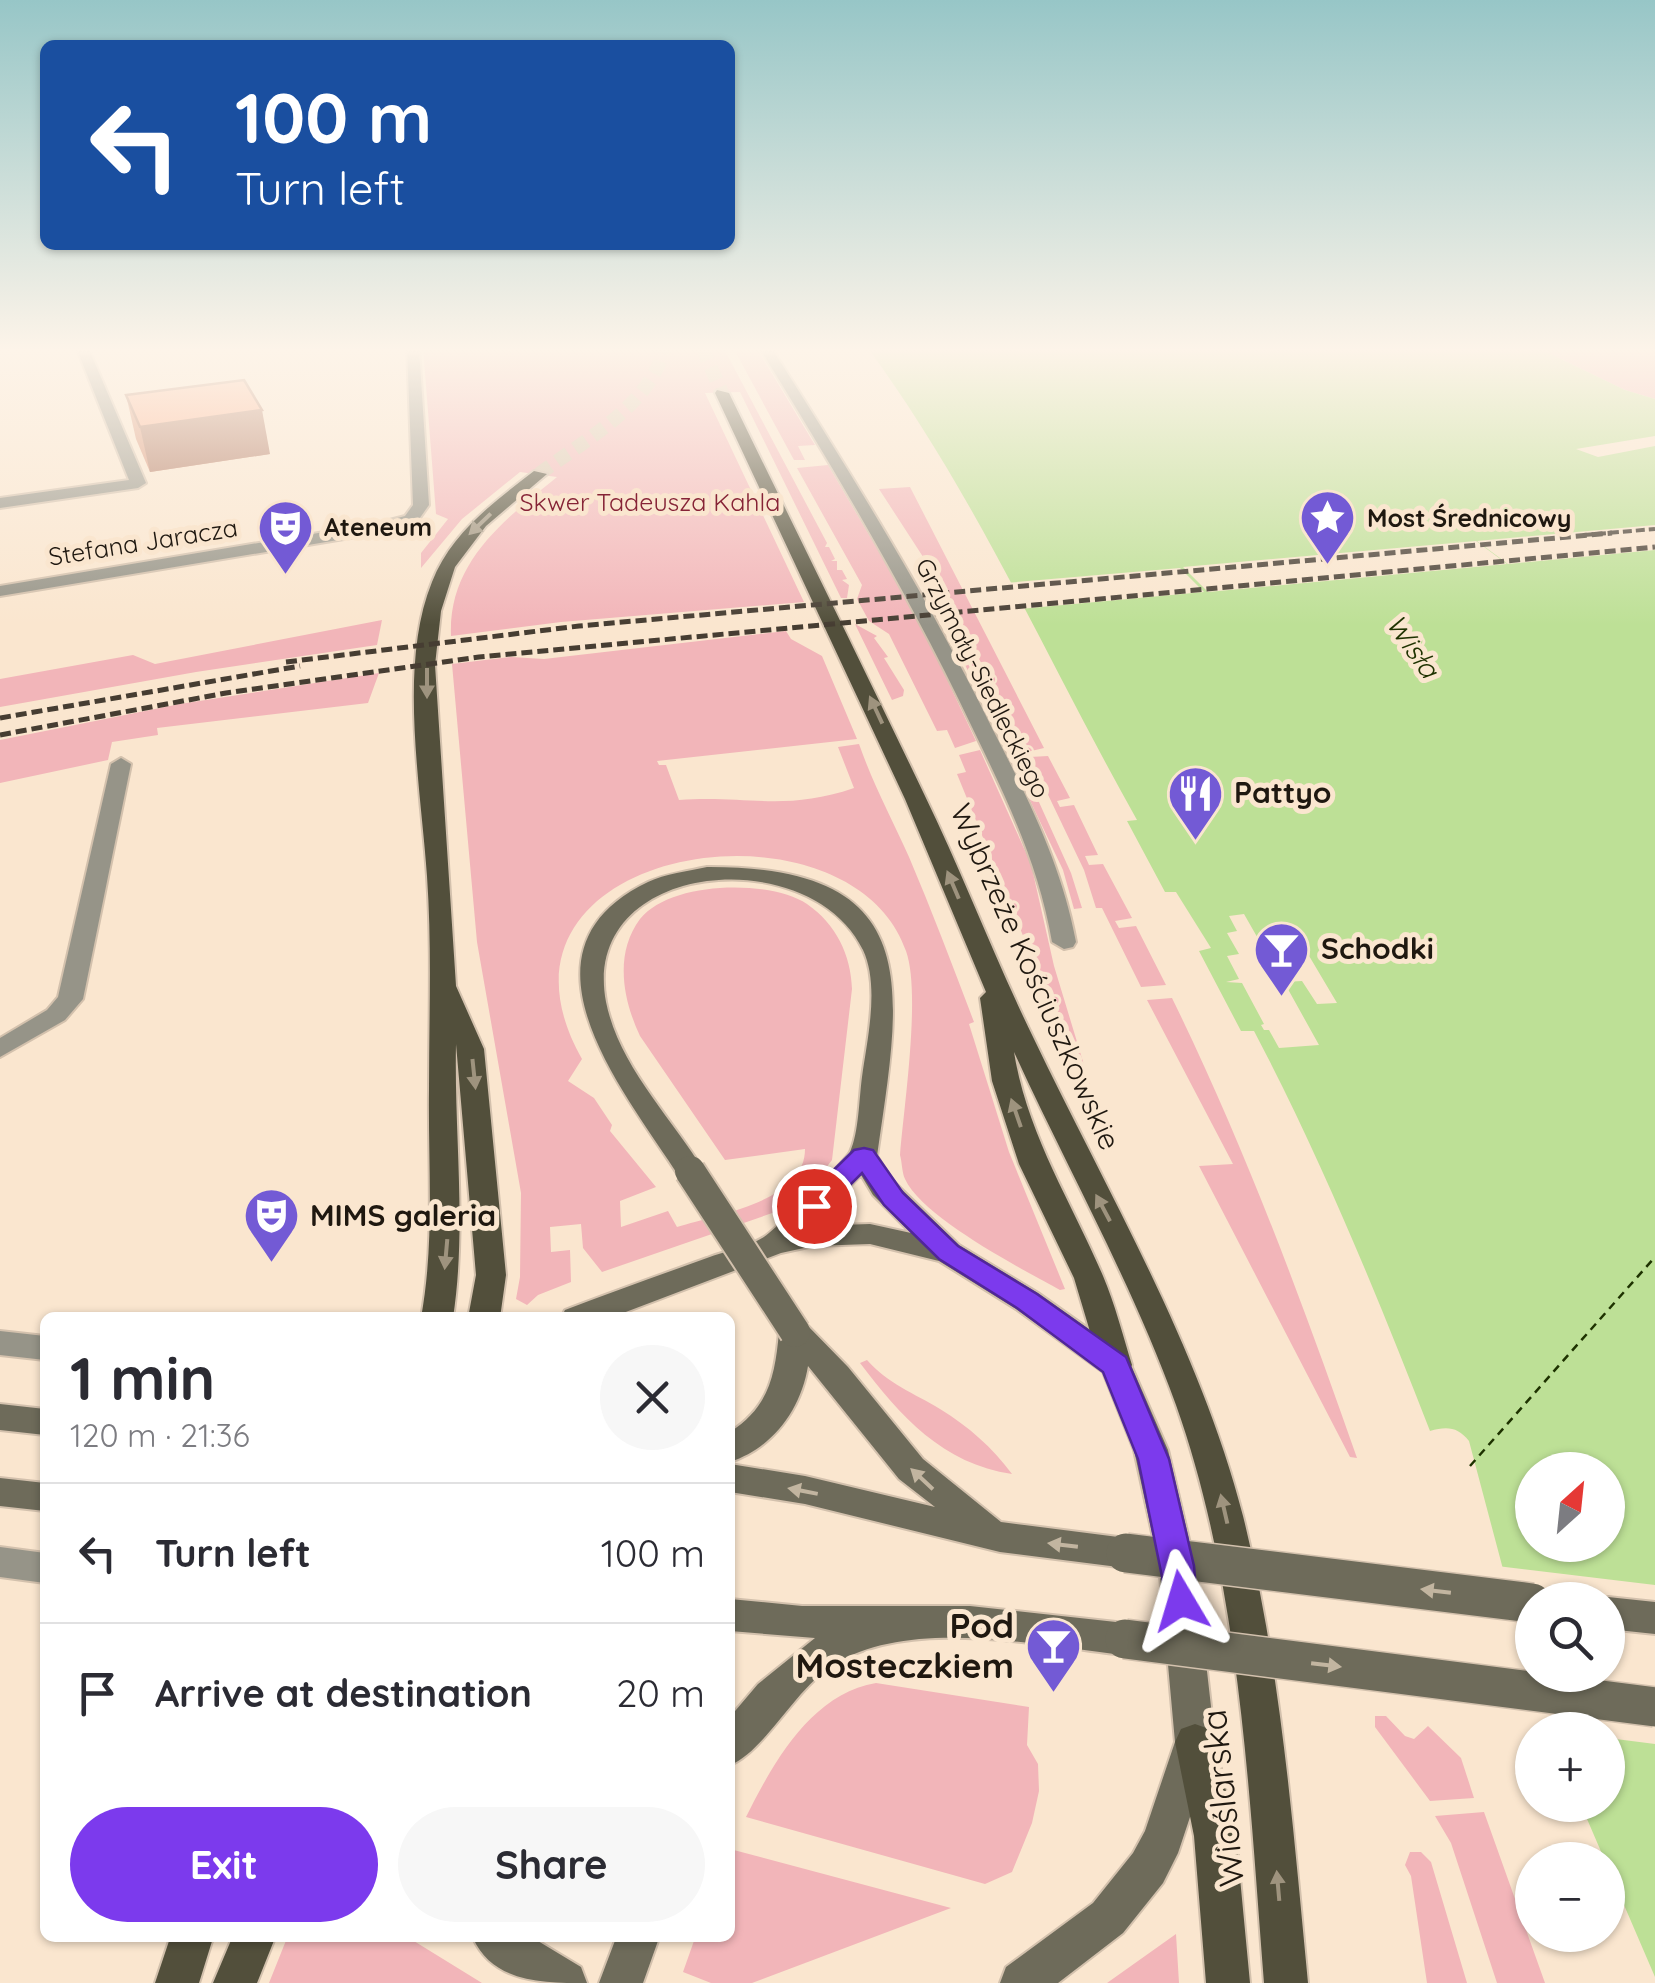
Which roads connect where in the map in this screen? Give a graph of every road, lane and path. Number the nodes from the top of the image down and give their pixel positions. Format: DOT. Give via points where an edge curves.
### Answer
graph roads {
  1 [pos="120,440"];
  2 [pos="417,440"];
  3 [pos="745,440"];
  4 [pos="821,440"];
  5 [pos="539,474"];
  6 [pos="0,503"];
  7 [pos="0,592"];
  8 [pos="121,764"];
  9 [pos="1064,942"];
  10 [pos="989,972"];
  11 [pos="444,982"];
  12 [pos="0,1049"];
  13 [pos="864,1156"];
  14 [pos="775,1244"];
  15 [pos="948,1252"];
  16 [pos="438,1312"];
  17 [pos="485,1312"];
  18 [pos="592,1312"];
  19 [pos="795,1332"];
  20 [pos="0,1342"];
  21 [pos="40,1347"];
  22 [pos="1116,1365"];
  23 [pos="0,1417"];
  24 [pos="40,1421"];
  25 [pos="735,1445"];
  26 [pos="735,1479"];
  27 [pos="0,1492"];
  28 [pos="40,1497"];
  29 [pos="1000,1537"];
  30 [pos="0,1562"];
  31 [pos="40,1567"];
  32 [pos="1515,1601"];
  33 [pos="1244,1604"];
  34 [pos="1625,1614"];
  35 [pos="735,1615"];
  36 [pos="1655,1618"];
  37 [pos="905,1621"];
  38 [pos="1655,1707"];
  39 [pos="735,1741"];
  40 [pos="1194,1742"];
  41 [pos="191,1942"];
  42 [pos="252,1942"];
  43 [pos="501,1942"];
  44 [pos="636,1942"];
  45 [pos="177,1983"];
  46 [pos="234,1983"];
  47 [pos="565,1983"];
  48 [pos="620,1983"];
  49 [pos="1022,1983"];
  50 [pos="1228,1983"];
  51 [pos="1286,1983"];
  1 -- 6 [label="street" via="138,483"];
  2 -- 7 [label="street, Stefana Jaracza" via="421,505 411,519"];
  10 -- 3 [label="main road, Wybrzeże Kościuszkowskie, one-way" via="916,799"];
  4 -- 9 [label="street, Grzymały-Siedleckiego" via="937,630 1040,846"];
  5 -- 11 [label="main road, one-way" via="454,552 428,628"];
  8 -- 12 [label="street" via="70,999"];
  22 -- 10 [label="main road, one-way" via="1090,1278 1034,1164 1005,1080"];
  33 -- 10 [label="main road, Wybrzeże Kościuszkowskie, one-way" via="1211,1458 1171,1349"];
  11 -- 16 [label="main road, one-way" via="448,1250"];
  11 -- 17 [label="main road, one-way" via="471,1048 491,1275"];
  13 -- 14 [label="main road"];
  13 -- 15 [label="main road" via="893,1199"];
  13 -- 19 [label="main road, bridge" via="882,988 872,940 847,908 813,886 760,874 708,874 660,886 624,906 600,934 591,972 608,1040"];
  14 -- 15 [label="main road" via="870,1234"];
  14 -- 18 [label="main road"];
  15 -- 22 [label="main road"];
  19 -- 25 [label="main road" via="788,1390 774,1416"];
  29 -- 19 [label="main road, one-way" via="924,1482"];
  20 -- 21 [label="street"];
  22 -- 40 [label="main road" via="1151,1450 1171,1535"];
  23 -- 24 [label="main road"];
  29 -- 26 [label="main road, one-way"];
  27 -- 28 [label="main road"];
  32 -- 29 [label="main road, one-way, bridge"];
  30 -- 31 [label="street"];
  51 -- 33 [label="main road, Wioślarska, one-way"];
  34 -- 36 [label="main road"];
  35 -- 37 [label="main road"];
  37 -- 38 [label="main road, one-way, bridge" via="1028,1626"];
  37 -- 39 [label="main road" via="820,1653"];
  40 -- 49 [label="main road" via="1148,1868 1108,1918"];
  40 -- 50 [label="main road" via="1215,1836"];
  41 -- 45 [label="main road"];
  42 -- 46 [label="main road"];
  43 -- 47 [label="main road"];
  44 -- 48 [label="main road"];
}
